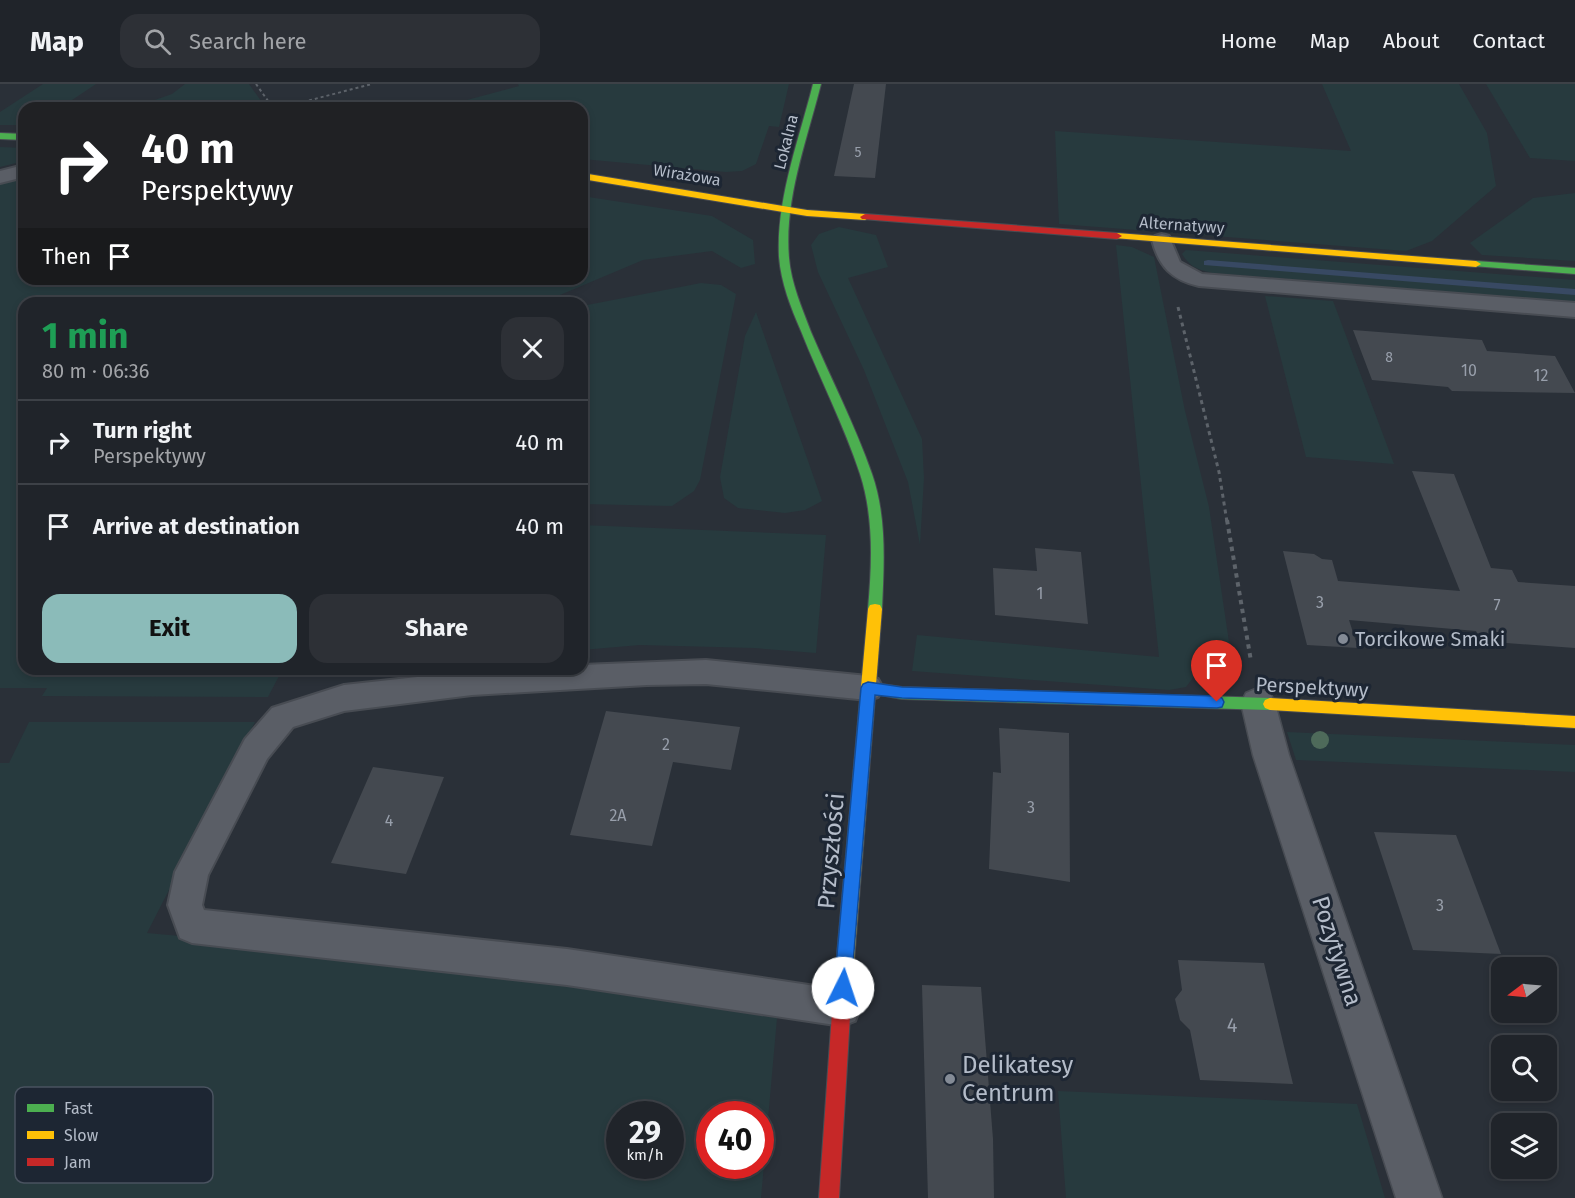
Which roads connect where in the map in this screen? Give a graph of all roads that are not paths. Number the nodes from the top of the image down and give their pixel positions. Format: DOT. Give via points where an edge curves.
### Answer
graph roads {
  1 [pos="817,84"];
  2 [pos="0,136"];
  3 [pos="18,137"];
  4 [pos="18,172"];
  5 [pos="0,177"];
  6 [pos="588,177"];
  7 [pos="787,208"];
  8 [pos="1161,240"];
  9 [pos="1575,272"];
  10 [pos="1575,310"];
  11 [pos="868,688"];
  12 [pos="1258,703"];
  13 [pos="1575,722"];
  14 [pos="842,1008"];
  15 [pos="829,1198"];
  16 [pos="1419,1198"];
  1 -- 7 [label="street, Lokalna"];
  2 -- 3 [label="street"];
  4 -- 5 [label="lane"];
  6 -- 7 [label="street, Wirażowa"];
  7 -- 8 [label="street, Alternatywy" via="807,213"];
  7 -- 11 [label="street, Lokalna" via="787,276 799,315 867,477 873,511 877,582"];
  8 -- 9 [label="street, Alternatywy"];
  8 -- 10 [label="lane" via="1168,262 1199,280"];
  11 -- 12 [label="street, Perspektywy" via="902,693"];
  11 -- 14 [label="street, Przyszłości"];
  11 -- 14 [label="lane" via="705,672 647,673 472,683 344,698 283,717 256,749 192,872 185,905 192,926 567,967"];
  12 -- 13 [label="street, Perspektywy"];
  12 -- 16 [label="street, Pozytywna" via="1271,755"];
  14 -- 15 [label="street, Przyszłości"];
}
